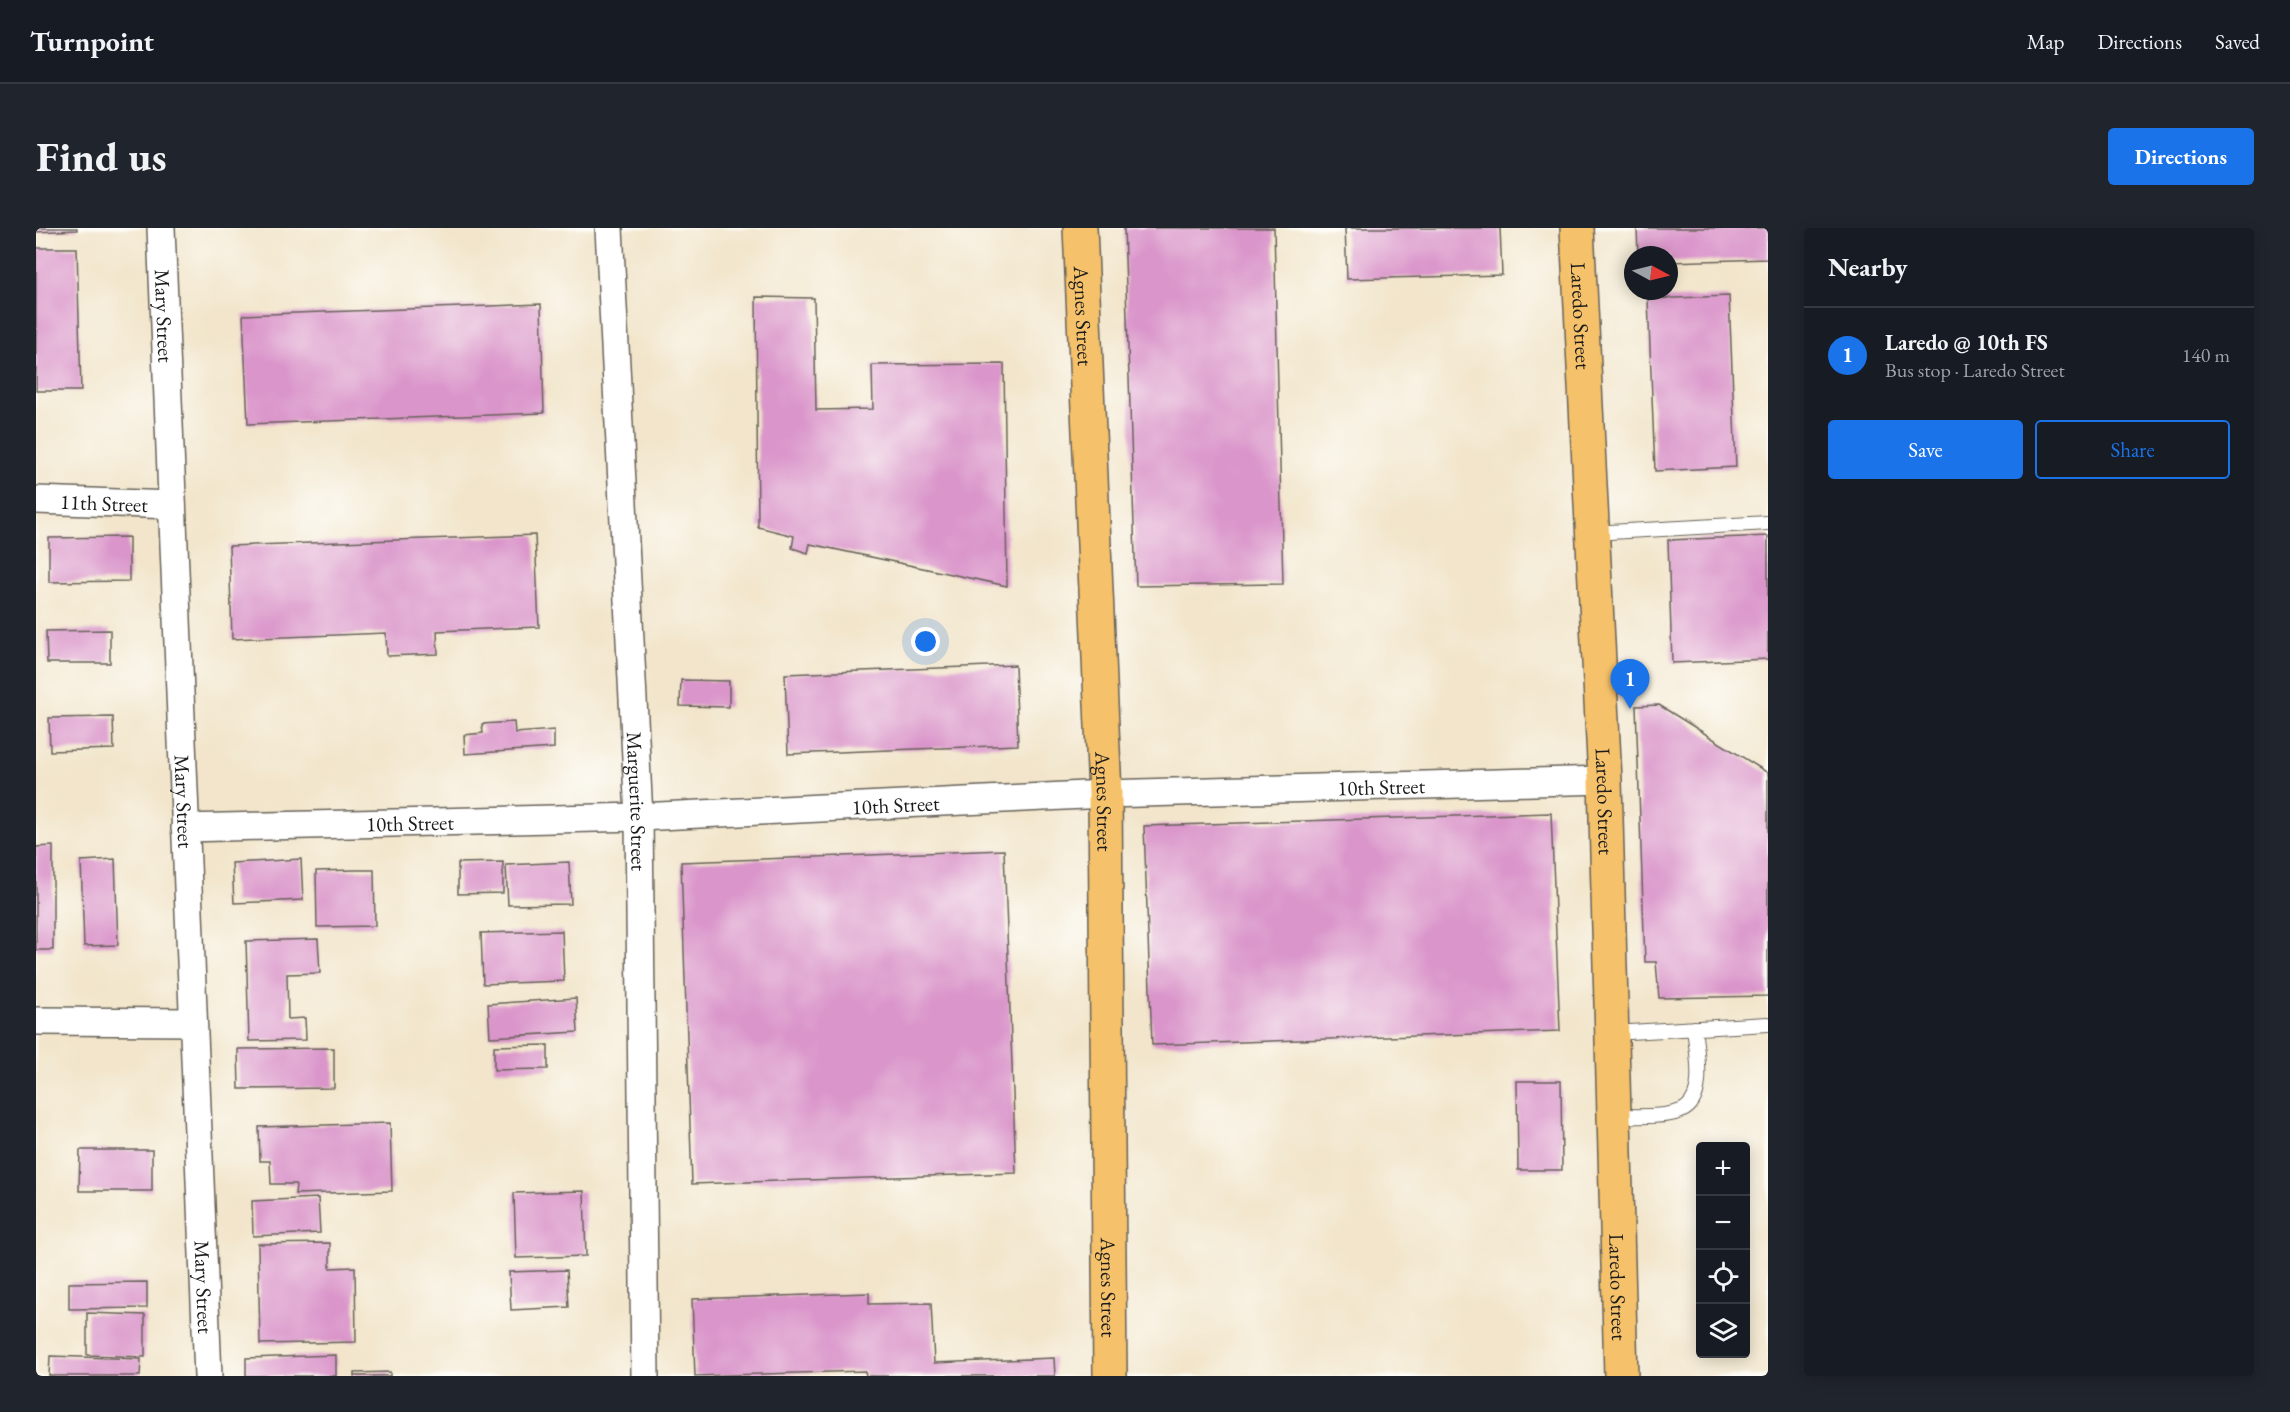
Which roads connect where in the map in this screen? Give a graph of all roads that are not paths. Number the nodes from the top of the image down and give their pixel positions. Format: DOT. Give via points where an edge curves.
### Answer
graph roads {
  1 [pos="161,228"];
  2 [pos="609,228"];
  3 [pos="1080,228"];
  4 [pos="1577,228"];
  5 [pos="36,500"];
  6 [pos="172,505"];
  7 [pos="1768,522"];
  8 [pos="1592,533"];
  9 [pos="1605,780"];
  10 [pos="1105,794"];
  11 [pos="639,817"];
  12 [pos="185,828"];
  13 [pos="36,1021"];
  14 [pos="193,1022"];
  15 [pos="1768,1024"];
  16 [pos="1694,1028"];
  17 [pos="1612,1033"];
  18 [pos="1614,1116"];
  19 [pos="208,1376"];
  20 [pos="645,1376"];
  21 [pos="1110,1376"];
  22 [pos="1622,1376"];
  1 -- 6 [label="street, Mary Street"];
  2 -- 11 [label="street, Marguerite Street"];
  3 -- 10 [label="main road, Agnes Street"];
  4 -- 8 [label="main road, Laredo Street"];
  5 -- 6 [label="street, 11th Street"];
  6 -- 12 [label="street, Mary Street"];
  7 -- 8 [label="lane"];
  8 -- 9 [label="main road, Laredo Street"];
  9 -- 10 [label="street, 10th Street"];
  9 -- 17 [label="main road, Laredo Street"];
  10 -- 11 [label="street, 10th Street"];
  10 -- 21 [label="main road, Agnes Street"];
  11 -- 12 [label="street, 10th Street"];
  11 -- 20 [label="street, Marguerite Street"];
  12 -- 14 [label="street, Mary Street"];
  13 -- 14 [label="street"];
  14 -- 19 [label="street, Mary Street"];
  15 -- 16 [label="lane"];
  16 -- 17 [label="lane"];
  16 -- 18 [label="lane" via="1699,1080 1694,1101 1682,1111"];
  17 -- 18 [label="main road, Laredo Street"];
  18 -- 22 [label="main road, Laredo Street"];
}
